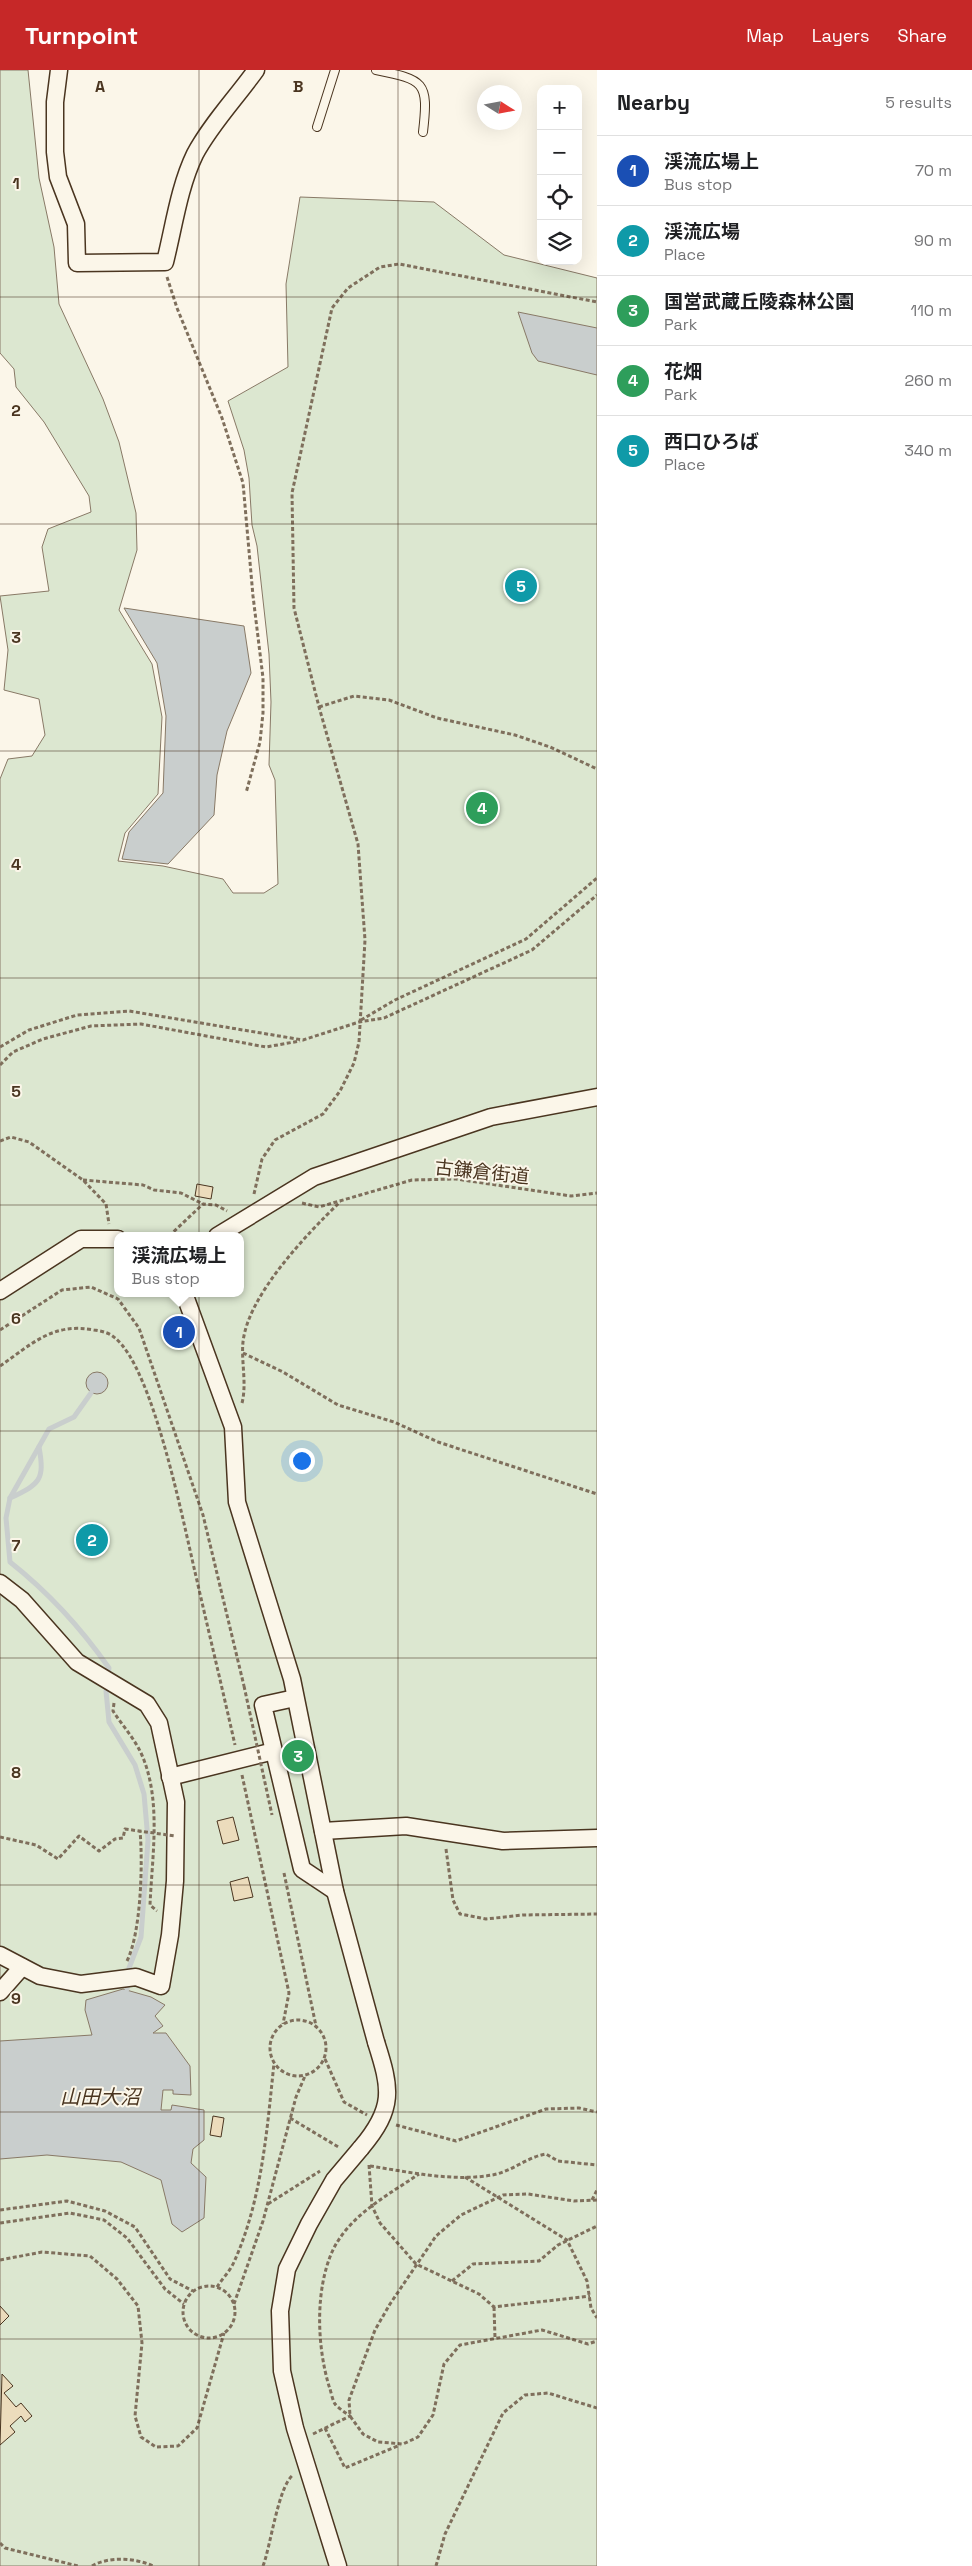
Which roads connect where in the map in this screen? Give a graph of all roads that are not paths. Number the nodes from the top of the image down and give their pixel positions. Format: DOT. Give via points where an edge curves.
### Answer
graph roads {
  1 [pos="59,70"];
  2 [pos="256,70"];
  3 [pos="334,70"];
  4 [pos="376,70"];
  5 [pos="317,127"];
  6 [pos="423,132"];
  7 [pos="597,1097"];
  8 [pos="225,1232"];
  9 [pos="114,1238"];
  10 [pos="0,1291"];
  11 [pos="185,1297"];
  12 [pos="0,1583"];
  13 [pos="295,1698"];
  14 [pos="274,1751"];
  15 [pos="170,1777"];
  16 [pos="323,1831"];
  17 [pos="597,1838"];
  18 [pos="335,1891"];
  19 [pos="0,1955"];
  20 [pos="22,1967"];
  21 [pos="0,1992"];
  22 [pos="338,2566"];
  1 -- 2 [label="street" via="55,152 58,177 76,224 77,263 165,262 180,196 195,155"];
  3 -- 5 [label="lane"];
  4 -- 6 [label="lane" via="408,77 423,88 427,101"];
  7 -- 8 [label="street" via="491,1117 314,1177"];
  9 -- 10 [label="street" via="81,1239"];
  11 -- 13 [label="street" via="233,1427 237,1502"];
  12 -- 15 [label="street" via="22,1600 77,1662 147,1704 159,1723"];
  13 -- 14 [label="street" via="263,1706"];
  13 -- 16 [label="street"];
  14 -- 15 [label="street"];
  14 -- 18 [label="street" via="302,1869"];
  15 -- 20 [label="street" via="176,1802 172,1923 161,1986 125,1979 81,1984 40,1976"];
  16 -- 17 [label="street" via="406,1826 503,1841"];
  16 -- 18 [label="street"];
  18 -- 22 [label="street, bridge" via="388,2084 387,2105 373,2134 322,2202 287,2269 280,2311 282,2370"];
  19 -- 20 [label="street"];
  20 -- 21 [label="street"];
}
